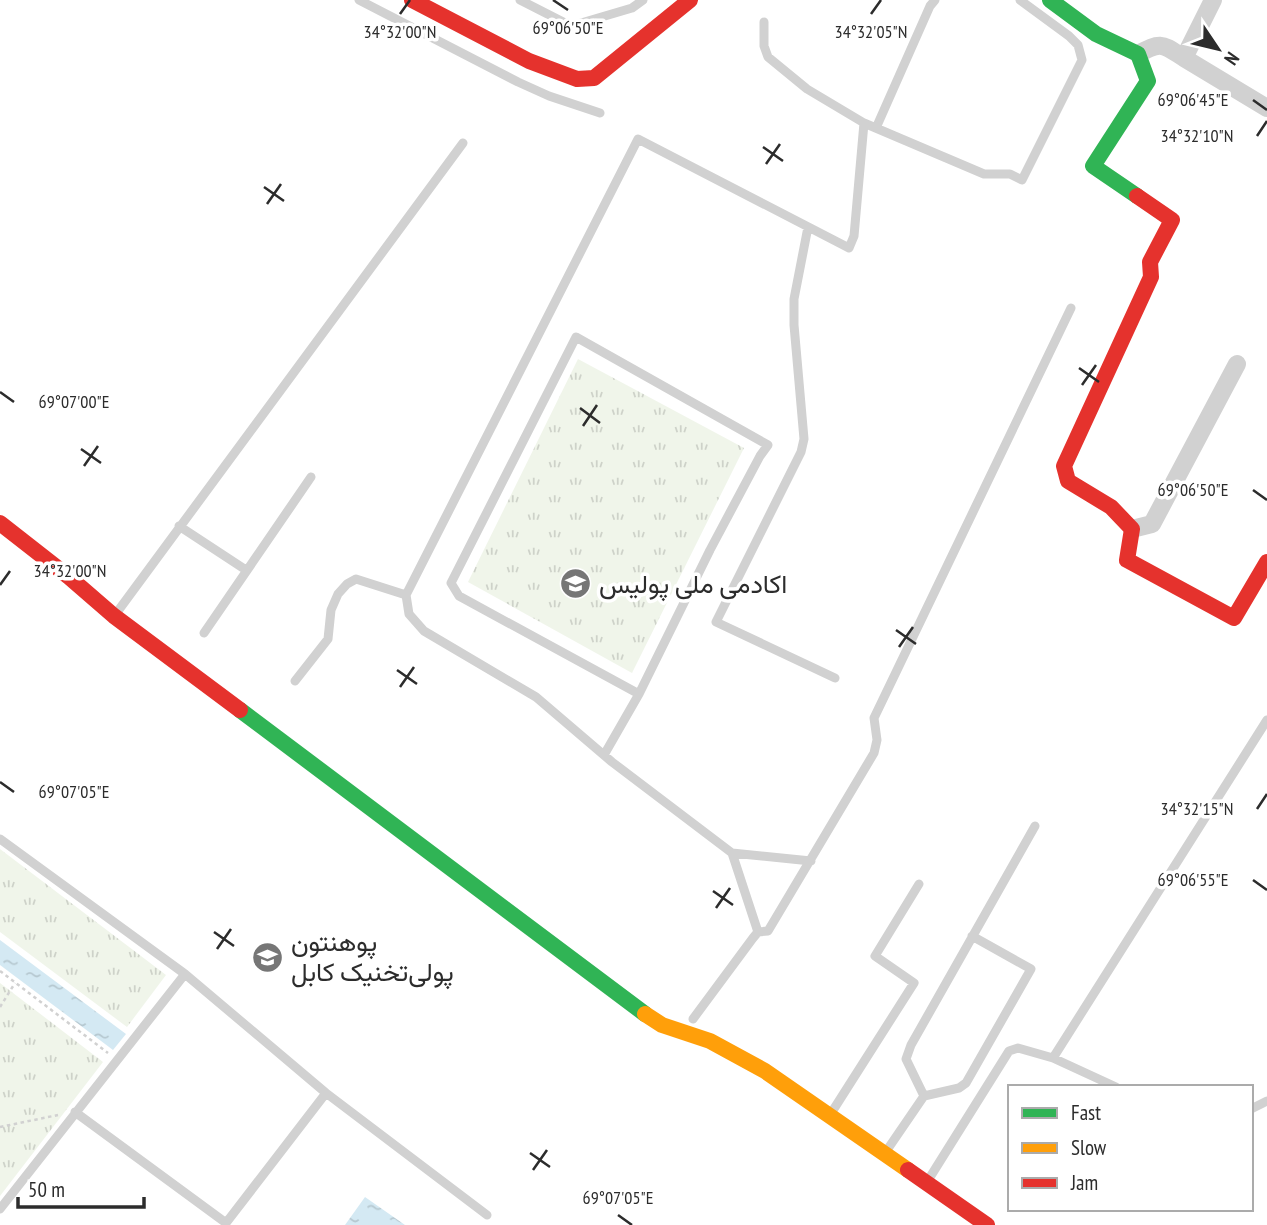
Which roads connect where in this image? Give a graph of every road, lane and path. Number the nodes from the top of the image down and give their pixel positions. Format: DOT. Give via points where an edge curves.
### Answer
graph roads {
  1 [pos="359,0"];
  2 [pos="412,0"];
  3 [pos="520,0"];
  4 [pos="643,0"];
  5 [pos="690,0"];
  6 [pos="935,0"];
  7 [pos="1020,0"];
  8 [pos="1050,0"];
  9 [pos="1213,0"];
  10 [pos="764,22"];
  11 [pos="1138,54"];
  12 [pos="1184,58"];
  13 [pos="1267,108"];
  14 [pos="600,113"];
  15 [pos="864,123"];
  16 [pos="876,128"];
  17 [pos="463,143"];
  18 [pos="808,227"];
  19 [pos="1071,308"];
  20 [pos="1237,364"];
  21 [pos="311,477"];
  22 [pos="180,526"];
  23 [pos="1132,528"];
  24 [pos="2,529"];
  25 [pos="1266,565"];
  26 [pos="246,570"];
  27 [pos="406,594"];
  28 [pos="114,616"];
  29 [pos="204,632"];
  30 [pos="835,678"];
  31 [pos="295,681"];
  32 [pos="639,694"];
  33 [pos="1267,720"];
  34 [pos="604,755"];
  35 [pos="1035,826"];
  36 [pos="0,839"];
  37 [pos="732,853"];
  38 [pos="811,861"];
  39 [pos="919,884"];
  40 [pos="758,932"];
  41 [pos="972,936"];
  42 [pos="0,971"];
  43 [pos="185,974"];
  44 [pos="16,983"];
  45 [pos="0,1007"];
  46 [pos="693,1019"];
  47 [pos="1052,1058"];
  48 [pos="116,1059"];
  49 [pos="1112,1085"];
  50 [pos="326,1093"];
  51 [pos="923,1096"];
  52 [pos="75,1112"];
  53 [pos="830,1116"];
  54 [pos="0,1128"];
  55 [pos="884,1154"];
  56 [pos="926,1183"];
  57 [pos="0,1209"];
  58 [pos="487,1215"];
  59 [pos="987,1225"];
  1 -- 14 [label="lane" via="519,82"];
  2 -- 5 [label="street" via="529,61 577,79 594,78"];
  3 -- 4 [label="lane" via="571,26 632,8"];
  6 -- 16 [label="lane"];
  7 -- 16 [label="lane" via="1069,36 1078,45 1082,60 1022,180 1010,174 984,174"];
  8 -- 11 [label="street" via="1096,34"];
  9 -- 12 [label="street"];
  10 -- 15 [label="lane" via="768,57 807,89"];
  11 -- 12 [label="street" via="1162,44"];
  11 -- 23 [label="street" via="1147,81 1093,166 1172,220 1150,262 1151,277 1064,466 1068,481 1103,501"];
  12 -- 13 [label="street"];
  15 -- 16 [label="lane"];
  15 -- 18 [label="lane" via="854,236 849,248"];
  17 -- 22 [label="lane"];
  18 -- 27 [label="lane" via="638,139"];
  18 -- 30 [label="lane" via="794,299 804,439 716,622"];
  19 -- 38 [label="lane" via="874,718 874,752"];
  20 -- 23 [label="street" via="1152,524"];
  21 -- 26 [label="lane"];
  22 -- 26 [label="lane"];
  22 -- 28 [label="lane"];
  23 -- 25 [label="street" via="1128,560 1234,618"];
  24 -- 28 [label="street"];
  26 -- 29 [label="lane"];
  27 -- 31 [label="lane" via="356,579 347,584 331,610 328,639"];
  27 -- 34 [label="lane" via="409,614 424,631 536,697"];
  28 -- 53 [label="street" via="640,1011 765,1071"];
  32 -- 32 [label="lane" via="459,596 451,583 576,337 768,445"];
  32 -- 34 [label="lane"];
  33 -- 47 [label="lane"];
  34 -- 37 [label="lane"];
  35 -- 41 [label="lane"];
  36 -- 43 [label="lane"];
  37 -- 38 [label="lane"];
  37 -- 40 [label="lane"];
  38 -- 40 [label="lane" via="768,931"];
  39 -- 53 [label="lane" via="875,956 914,983"];
  40 -- 46 [label="lane"];
  41 -- 51 [label="lane" via="906,1059"];
  41 -- 51 [label="lane" via="1031,969 966,1083"];
  42 -- 44 [label="path"];
  43 -- 48 [label="lane"];
  43 -- 50 [label="lane"];
  44 -- 45 [label="path"];
  44 -- 48 [label="path"];
  47 -- 49 [label="lane"];
  47 -- 56 [label="lane" via="1018,1048 1009,1051"];
  48 -- 52 [label="lane"];
  50 -- 52 [label="lane" via="226,1223"];
  50 -- 58 [label="lane"];
  51 -- 55 [label="lane"];
  52 -- 54 [label="path"];
  52 -- 57 [label="lane"];
  53 -- 55 [label="street"];
  55 -- 56 [label="street"];
  56 -- 59 [label="street"];
}
